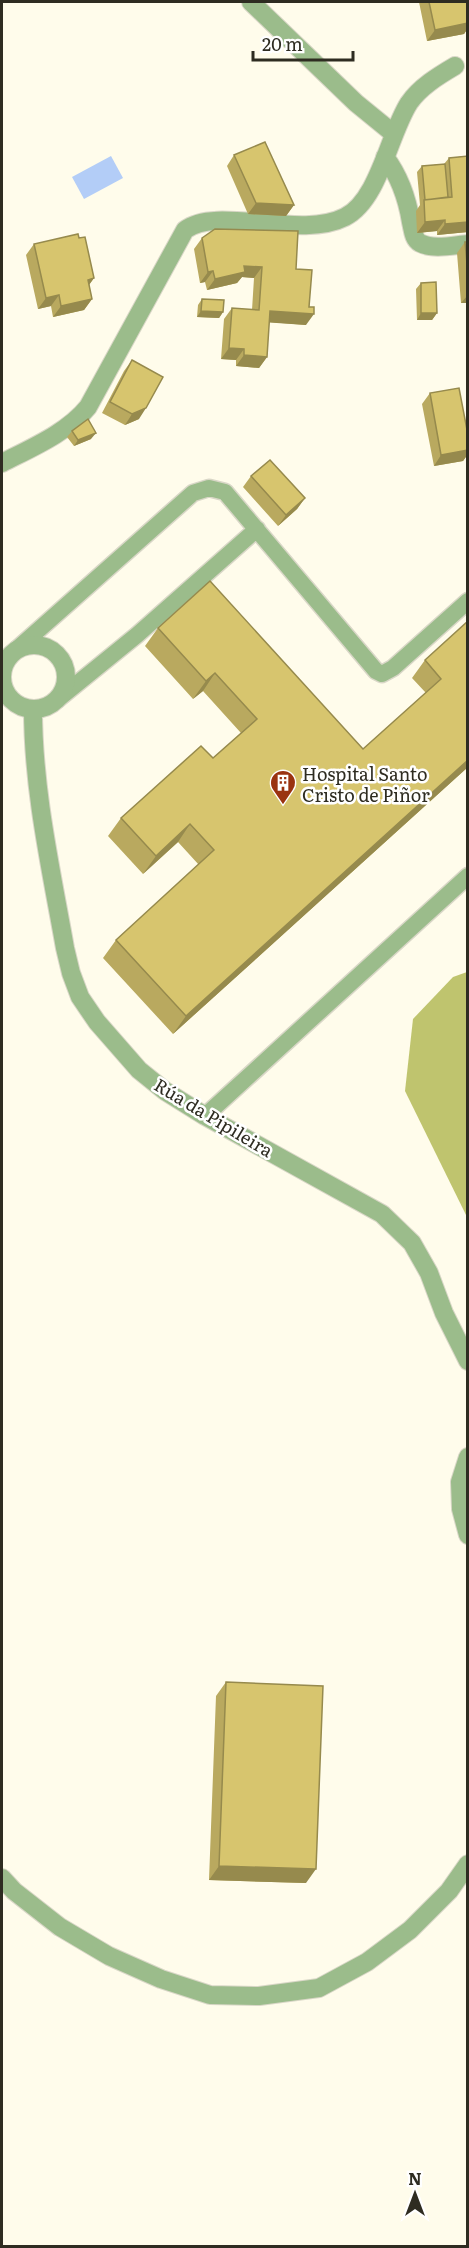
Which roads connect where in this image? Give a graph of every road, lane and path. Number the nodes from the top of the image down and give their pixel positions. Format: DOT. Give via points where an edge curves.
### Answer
graph roads {
  1 [pos="251,2"];
  2 [pos="455,66"];
  3 [pos="394,134"];
  4 [pos="385,157"];
  5 [pos="468,244"];
  6 [pos="2,463"];
  7 [pos="256,529"];
  8 [pos="468,601"];
  9 [pos="17,649"];
  10 [pos="2,666"];
  11 [pos="57,700"];
  12 [pos="33,709"];
  13 [pos="468,876"];
  14 [pos="205,1116"];
  15 [pos="468,1361"];
  16 [pos="468,1457"];
  17 [pos="468,1535"];
  18 [pos="468,1864"];
  19 [pos="2,1878"];
  1 -- 3 [label="street"];
  2 -- 3 [label="street" via="416,95"];
  3 -- 4 [label="street"];
  4 -- 5 [label="street" via="404,188 415,238 432,246"];
  4 -- 6 [label="street" via="357,207 348,216 334,221 315,225 212,220 193,224 180,238 81,416"];
  7 -- 8 [label="lane" via="372,668 382,674"];
  7 -- 9 [label="lane" via="225,492 209,488 193,493"];
  7 -- 11 [label="lane"];
  9 -- 10 [label="street"];
  9 -- 11 [label="street" via="38,644 57,653 67,672 67,682"];
  10 -- 12 [label="street" via="9,698"];
  11 -- 12 [label="street"];
  12 -- 14 [label="street, Rúa da Pipileira" via="36,785 65,948 80,997 140,1070"];
  13 -- 14 [label="lane"];
  14 -- 15 [label="street, Rúa da Pipileira" via="382,1214 412,1243 424,1263"];
  16 -- 17 [label="street" via="460,1482 461,1509"];
  18 -- 19 [label="street" via="410,1930 367,1962 319,1988 259,1996 210,1995 160,1979 109,1956 60,1927"];
}
